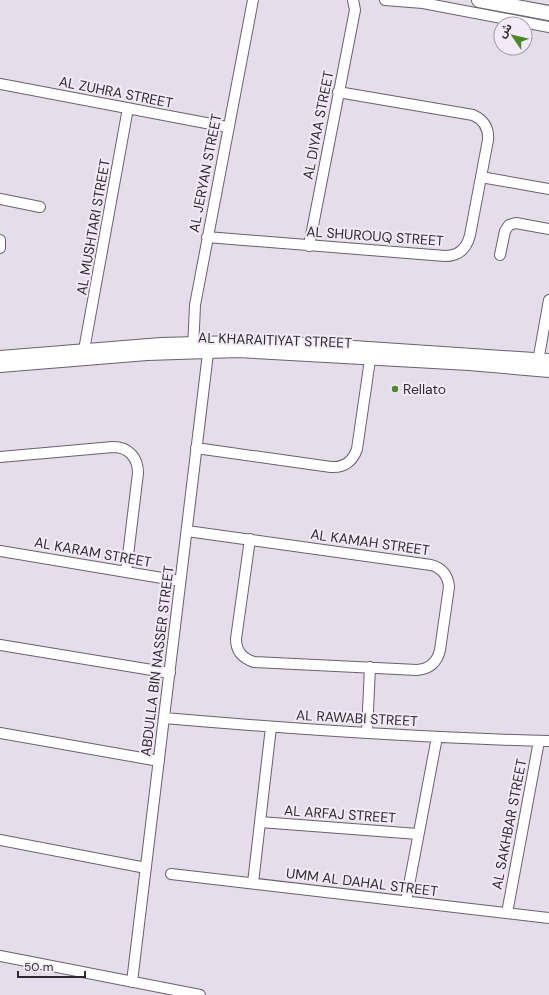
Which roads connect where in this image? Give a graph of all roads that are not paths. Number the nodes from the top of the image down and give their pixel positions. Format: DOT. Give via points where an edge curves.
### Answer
graph roads {
  1 [pos="253,0"];
  2 [pos="363,0"];
  3 [pos="385,0"];
  4 [pos="479,0"];
  5 [pos="354,5"];
  6 [pos="549,13"];
  7 [pos="549,27"];
  8 [pos="0,84"];
  9 [pos="338,92"];
  10 [pos="128,108"];
  11 [pos="227,127"];
  12 [pos="481,177"];
  13 [pos="549,190"];
  14 [pos="0,199"];
  15 [pos="40,207"];
  16 [pos="549,229"];
  17 [pos="207,237"];
  18 [pos="0,240"];
  19 [pos="309,246"];
  20 [pos="0,248"];
  21 [pos="500,256"];
  22 [pos="549,300"];
  23 [pos="193,347"];
  24 [pos="209,347"];
  25 [pos="84,350"];
  26 [pos="371,354"];
  27 [pos="0,357"];
  28 [pos="541,363"];
  29 [pos="0,366"];
  30 [pos="549,371"];
  31 [pos="196,448"];
  32 [pos="0,457"];
  33 [pos="186,530"];
  34 [pos="250,540"];
  35 [pos="0,551"];
  36 [pos="126,572"];
  37 [pos="180,581"];
  38 [pos="0,645"];
  39 [pos="370,667"];
  40 [pos="170,672"];
  41 [pos="164,718"];
  42 [pos="271,727"];
  43 [pos="0,733"];
  44 [pos="368,734"];
  45 [pos="436,737"];
  46 [pos="544,741"];
  47 [pos="159,761"];
  48 [pos="260,822"];
  49 [pos="418,834"];
  50 [pos="0,840"];
  51 [pos="146,868"];
  52 [pos="171,874"];
  53 [pos="253,883"];
  54 [pos="406,901"];
  55 [pos="507,913"];
  56 [pos="549,918"];
  57 [pos="0,956"];
  58 [pos="132,982"];
  59 [pos="200,995"];
  1 -- 11 [label="street, AL JERYAN STREET"];
  2 -- 5 [label="street, AL DIYAA STREET"];
  3 -- 7 [label="street" via="422,3"];
  4 -- 6 [label="main road"];
  5 -- 9 [label="street, AL DIYAA STREET"];
  8 -- 10 [label="street, AL ZUHRA STREET"];
  9 -- 12 [label="street, AL SHUROUQ STREET" via="477,117 486,127 488,135"];
  9 -- 19 [label="street, AL DIYAA STREET"];
  10 -- 11 [label="street, AL ZUHRA STREET"];
  10 -- 25 [label="street, AL MUSHTARI STREET"];
  11 -- 17 [label="street, AL JERYAN STREET"];
  12 -- 13 [label="street"];
  12 -- 19 [label="street, AL SHUROUQ STREET" via="469,240 462,251 454,255"];
  14 -- 15 [label="street"];
  16 -- 21 [label="street" via="516,223 509,225 505,231"];
  17 -- 19 [label="street, AL SHUROUQ STREET"];
  17 -- 23 [label="street, AL JERYAN STREET" via="194,304"];
  18 -- 20 [label="street"];
  22 -- 28 [label="street"];
  23 -- 24 [label="street, AL KHARAITIYAT STREET"];
  23 -- 25 [label="street, AL KHARAITIYAT STREET"];
  23 -- 29 [label="street, AL KHARAITIYAT STREET"];
  24 -- 26 [label="street, AL KHARAITIYAT STREET"];
  24 -- 31 [label="street, ABDULLA BIN NASSER STREET"];
  25 -- 27 [label="street, AL KHARAITIYAT STREET"];
  26 -- 28 [label="street, AL KHARAITIYAT STREET"];
  26 -- 31 [label="street" via="357,449 353,458 345,465 331,467"];
  28 -- 30 [label="street, AL KHARAITIYAT STREET"];
  31 -- 33 [label="street, ABDULLA BIN NASSER STREET"];
  32 -- 36 [label="street" via="113,447 130,452 136,460 138,473"];
  33 -- 34 [label="street, AL KAMAH STREET"];
  33 -- 37 [label="street, ABDULLA BIN NASSER STREET"];
  34 -- 39 [label="street, AL KAMAH STREET" via="236,639 240,654 254,662"];
  34 -- 39 [label="street, AL KAMAH STREET" via="431,565 442,571 448,578 449,587 437,659 422,670"];
  35 -- 36 [label="street, AL KARAM STREET"];
  36 -- 37 [label="street, AL KARAM STREET"];
  37 -- 40 [label="street, ABDULLA BIN NASSER STREET"];
  38 -- 40 [label="street"];
  39 -- 44 [label="street"];
  40 -- 41 [label="street, ABDULLA BIN NASSER STREET"];
  41 -- 42 [label="street, AL RAWABI STREET"];
  41 -- 47 [label="street, ABDULLA BIN NASSER STREET"];
  42 -- 44 [label="street, AL RAWABI STREET"];
  42 -- 48 [label="street"];
  43 -- 47 [label="street"];
  44 -- 45 [label="street, AL RAWABI STREET"];
  45 -- 46 [label="street, AL RAWABI STREET"];
  45 -- 49 [label="street"];
  46 -- 55 [label="street, AL SAKHBAR STREET"];
  47 -- 51 [label="street, ABDULLA BIN NASSER STREET"];
  48 -- 49 [label="street, AL ARFAJ STREET"];
  48 -- 53 [label="street"];
  49 -- 54 [label="street"];
  50 -- 51 [label="street"];
  51 -- 58 [label="street, ABDULLA BIN NASSER STREET"];
  52 -- 53 [label="street, UMM AL DAHAL STREET"];
  53 -- 54 [label="street, UMM AL DAHAL STREET"];
  54 -- 55 [label="street, UMM AL DAHAL STREET"];
  55 -- 56 [label="street, UMM AL DAHAL STREET"];
  57 -- 58 [label="street"];
  58 -- 59 [label="street"];
}
